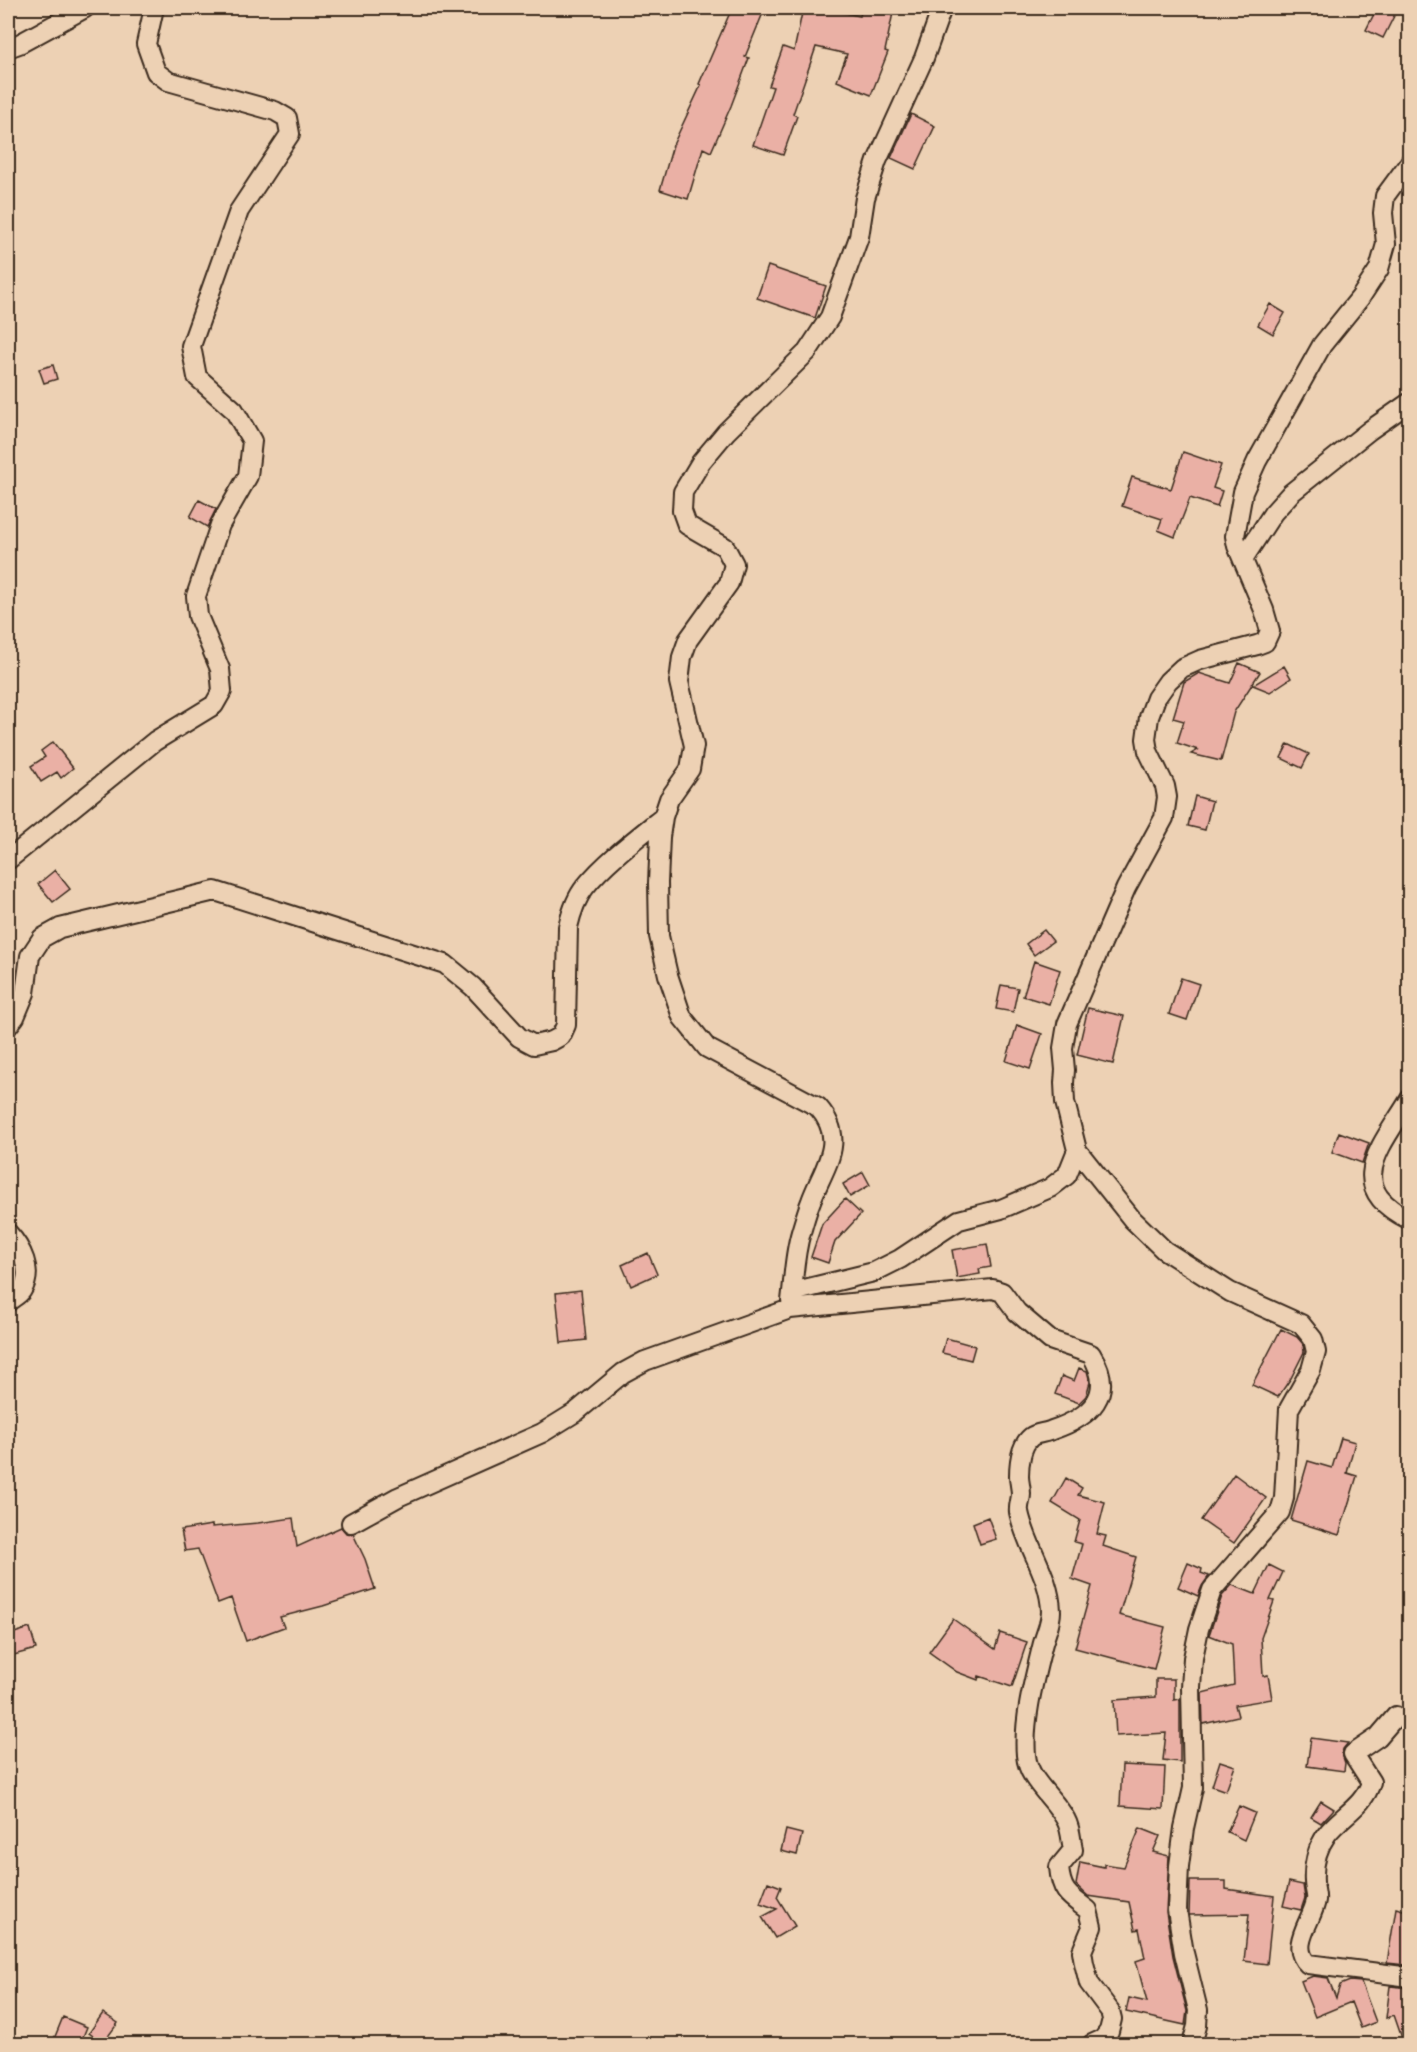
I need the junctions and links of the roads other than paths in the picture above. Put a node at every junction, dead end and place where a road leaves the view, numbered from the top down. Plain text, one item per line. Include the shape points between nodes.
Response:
1 (86, 8) edge
2 (154, 8) edge
3 (942, 8) edge
4 (8, 48) edge
5 (1410, 162) edge
6 (1410, 402) edge
7 (1243, 559) junction
8 (663, 818) junction
9 (8, 860) edge
10 (8, 1026) edge
11 (1410, 1099) edge
12 (1077, 1150) junction
13 (1410, 1220) edge
14 (8, 1233) edge
15 (791, 1300) junction
16 (8, 1302) edge
17 (351, 1523) dead end
18 (1396, 1716) dead end
19 (1410, 1977) edge
20 (1092, 2044) edge
21 (1192, 2044) edge

1 - 4 street
2 - 9 street via 146,44 156,72 168,81 276,111 287,118 290,134 239,211 191,346 197,377 234,410 252,441 248,476 220,525 196,596 198,616 220,669 222,691 214,705 155,741
3 - 8 street via 877,161 859,237 830,317 807,352 726,432 683,492 682,511 687,525 725,547 734,564 729,583 688,640 682,657 679,682 694,746 693,758 669,799
5 - 7 street via 1385,196 1386,244 1379,268 1322,345 1243,492 1235,536
6 - 7 street via 1291,493
7 - 12 street via 1268,622 1270,632 1265,642 1182,668 1156,698 1149,717 1148,751 1165,786 1166,808 1159,830 1126,888 1068,1024 1063,1048 1065,1102
8 - 10 street via 626,848 579,897 568,927 566,1025 561,1036 552,1041 534,1045 519,1037 473,987 445,964 215,891 60,928 42,938 30,956 26,993
8 - 15 street via 659,936 682,1017 707,1048 818,1107 829,1120 832,1149 800,1234
11 - 13 street via 1371,1173 1374,1191 1380,1199
12 - 15 street via 1067,1175 1050,1188 1001,1209 959,1220 874,1272
12 - 21 street via 1132,1219 1164,1250 1230,1292 1301,1324 1313,1339 1316,1352 1311,1370 1288,1409 1280,1512 1212,1590 1193,1658 1193,1788 1179,1866 1177,1910 1198,2010
14 - 16 street via 18,1243 27,1279 21,1291
15 - 17 street via 645,1361 542,1433 398,1497
15 - 20 street via 993,1289 1002,1292 1017,1312 1050,1340 1091,1354 1097,1363 1101,1395 1088,1413 1033,1436 1025,1447 1019,1510 1046,1580 1051,1611 1035,1677 1026,1756 1030,1772 1067,1821 1071,1834 1073,1851 1059,1867 1060,1880 1066,1893 1089,1910 1092,1927 1082,1951 1084,1963 1089,1983 1112,2019 1109,2031
18 - 19 street via 1378,1737 1353,1754 1371,1782 1368,1794 1327,1834 1318,1851 1314,1875 1317,1900 1301,1952 1308,1964

